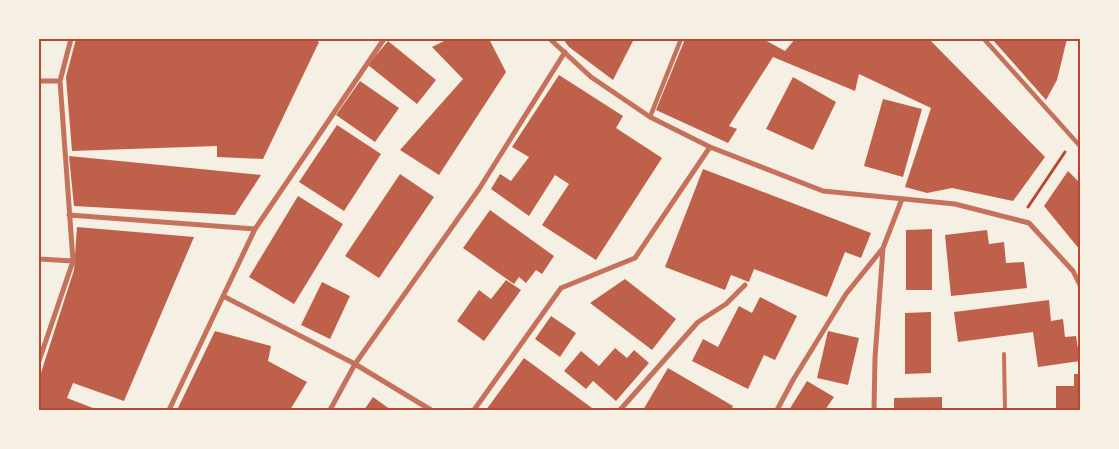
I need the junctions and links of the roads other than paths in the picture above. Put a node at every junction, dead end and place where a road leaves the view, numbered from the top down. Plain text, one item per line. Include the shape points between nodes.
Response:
1 (71, 39) edge
2 (376, 39) edge
3 (550, 39) edge
4 (681, 39) edge
5 (984, 39) edge
6 (382, 41) edge
7 (565, 52) junction
8 (39, 81) edge
9 (60, 81) junction
10 (650, 117) junction
11 (1080, 146) edge
12 (710, 147) junction
13 (902, 199) junction
14 (69, 215) junction
15 (255, 229) junction
16 (883, 248) junction
17 (39, 259) edge
18 (73, 261) junction
19 (745, 285) dead end
20 (1080, 286) edge
21 (223, 296) junction
22 (1004, 354) dead end
23 (39, 361) edge
24 (355, 364) junction
25 (169, 410) edge
26 (330, 410) edge
27 (431, 410) edge
28 (474, 410) edge
29 (620, 410) edge
30 (777, 410) edge
31 (874, 410) edge
32 (1005, 410) edge

1 - 9 street
2 - 6 street
3 - 7 street
4 - 10 street
5 - 11 street
6 - 15 street
7 - 10 street via 591,77
7 - 24 street via 479,189
8 - 9 street
9 - 14 street
10 - 12 street
12 - 13 street via 823,191
12 - 28 street via 635,258 561,288
13 - 16 street
13 - 20 street via 954,204 1029,223 1073,271
14 - 15 street
14 - 18 street
15 - 21 street
16 - 30 street via 846,294
16 - 31 street
17 - 18 street
18 - 23 street
19 - 29 street via 726,304 698,322
21 - 24 street
21 - 25 street
22 - 32 lane
24 - 26 street
24 - 27 street

